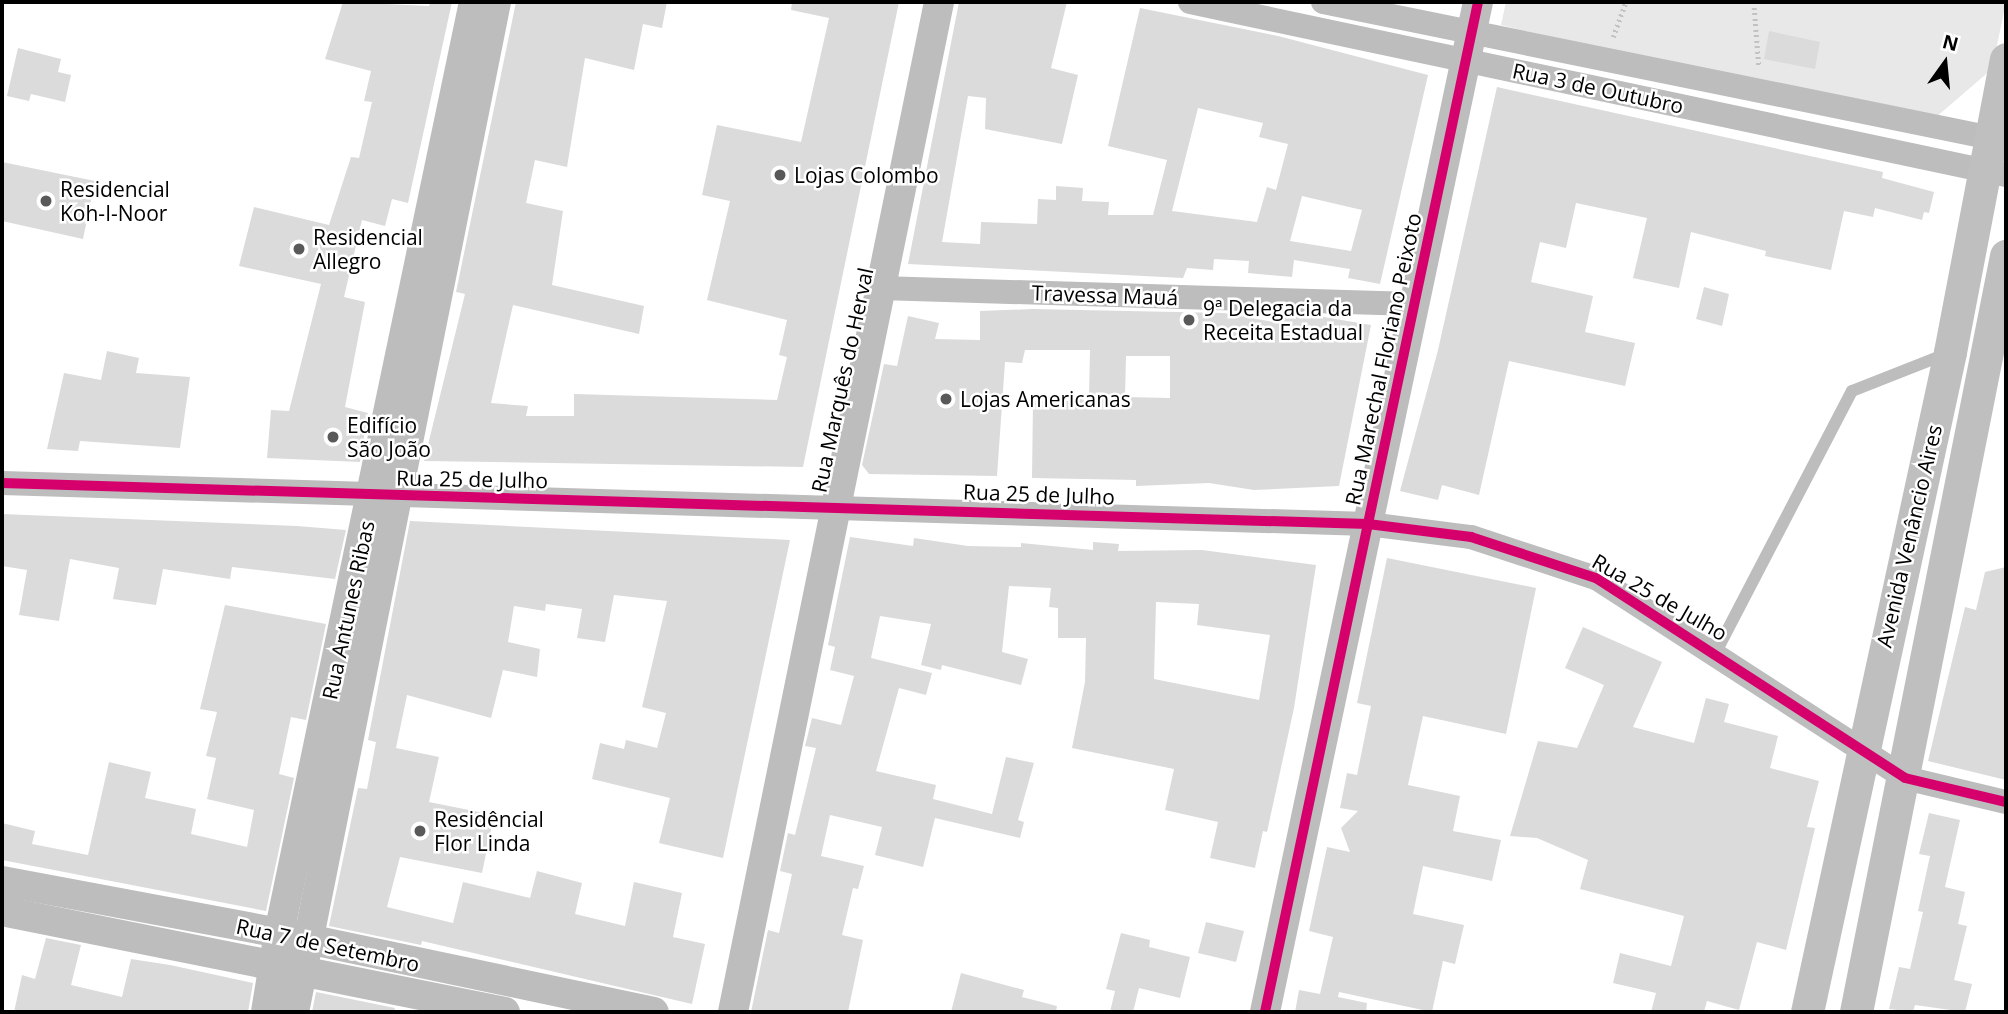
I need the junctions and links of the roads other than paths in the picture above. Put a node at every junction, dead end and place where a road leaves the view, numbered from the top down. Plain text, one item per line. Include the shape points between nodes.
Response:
1 (939, 2) edge
2 (1190, 2) edge
3 (1323, 2) edge
4 (1478, 2) edge
5 (485, 6) edge
6 (1469, 47) junction
7 (2006, 59) edge
8 (1996, 156) edge
9 (2006, 256) edge
10 (880, 288) junction
11 (1414, 304) junction
12 (1950, 352) junction
13 (2, 482) edge
14 (385, 496) junction
15 (835, 508) junction
16 (1368, 524) junction
17 (1716, 652) junction
18 (1861, 749) junction
19 (1905, 778) junction
20 (2006, 802) edge
21 (2, 881) edge
22 (44, 905) junction
23 (2, 911) edge
24 (293, 937) junction
25 (288, 969) junction
26 (507, 982) junction
27 (266, 1012) edge
28 (294, 1012) edge
29 (503, 1012) edge
30 (654, 1012) edge
31 (733, 1012) edge
32 (1265, 1012) edge
33 (1807, 1012) edge
34 (1856, 1012) edge

1 - 10 street, Rua Marquês do Herval
2 - 6 street, Rua 3 de Outubro
3 - 6 street, Rua 3 de Outubro
4 - 6 street, Rua Marechal Floriano Peixoto
5 - 14 street, Rua Antunes Ribas
6 - 8 street, Rua 3 de Outubro
6 - 8 street, Rua 3 de Outubro via 1605,60 1760,92
6 - 11 street, Rua Marechal Floriano Peixoto
7 - 8 main road, Avenida Venâncio Aires
8 - 12 main road, Avenida Venâncio Aires
9 - 19 main road, Avenida Venâncio Aires
10 - 11 street, Travessa Mauá
10 - 15 street, Rua Marquês do Herval
11 - 16 street, Rua Marechal Floriano Peixoto
12 - 17 lane via 1852,391
12 - 18 main road, Avenida Venâncio Aires
13 - 14 street, Rua 25 de Julho
14 - 15 street, Rua 25 de Julho
14 - 24 street, Rua Antunes Ribas
15 - 16 street, Rua 25 de Julho
15 - 31 street, Rua Marquês do Herval
16 - 17 street, Rua 25 de Julho via 1471,537 1539,556 1596,578
16 - 32 street, Rua Marechal Floriano Peixoto
17 - 18 street, Rua 25 de Julho
18 - 19 street, Rua 25 de Julho
18 - 33 main road, Avenida Venâncio Aires
19 - 20 street, Rua 25 de Julho
19 - 34 main road, Avenida Venâncio Aires
21 - 22 street, Rua 7 de Setembro
22 - 23 street, Rua 7 de Setembro
22 - 24 street, Rua 7 de Setembro
22 - 25 street, Rua 7 de Setembro
24 - 25 street, Rua Antunes Ribas
24 - 26 street, Rua 7 de Setembro
25 - 27 street, Rua Antunes Ribas
25 - 28 street, Rua Antunes Ribas
25 - 29 street, Rua 7 de Setembro
26 - 29 street
26 - 30 street, Rua 7 de Setembro

